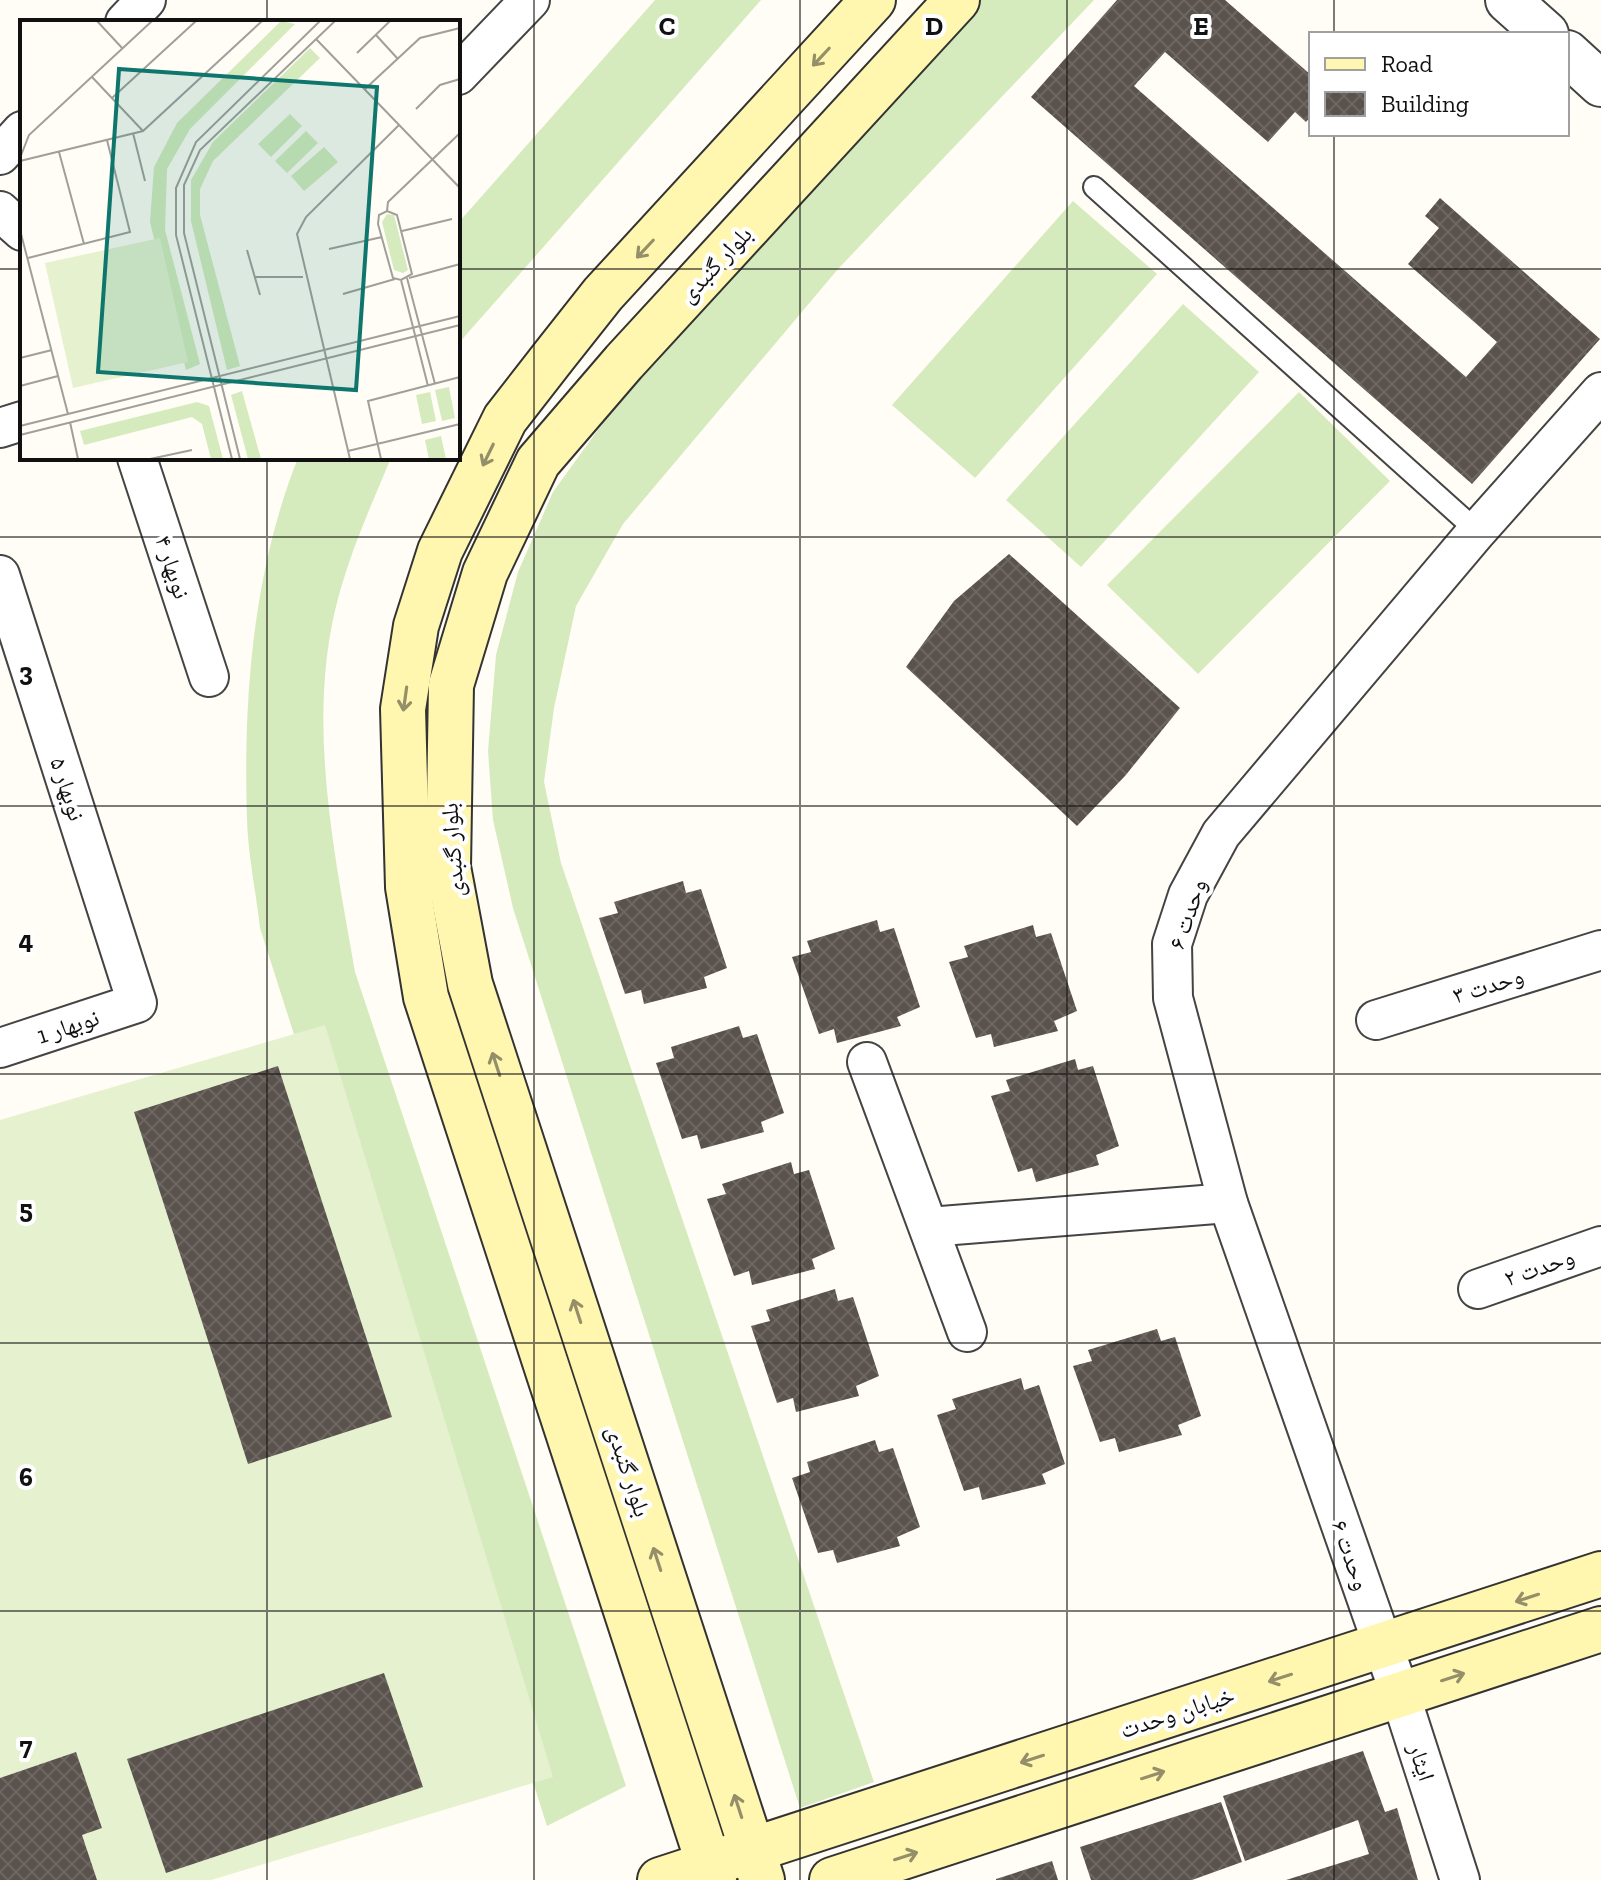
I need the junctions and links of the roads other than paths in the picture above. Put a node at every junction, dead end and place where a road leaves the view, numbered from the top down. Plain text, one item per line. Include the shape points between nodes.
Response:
1 (146, 0) edge
2 (530, 0) edge
3 (873, 0) edge
4 (957, 0) edge
5 (127, 20) edge
6 (1569, 55) edge
7 (460, 73) edge
8 (1601, 84) edge
9 (20, 133) edge
10 (0, 155) edge
11 (1094, 187) dead end
12 (0, 211) edge
13 (20, 229) edge
14 (1601, 392) edge
15 (20, 422) edge
16 (0, 428) edge
17 (138, 460) edge
18 (1477, 531) junction
19 (0, 575) edge
20 (209, 677) dead end
21 (1601, 950) edge
22 (137, 1003) joint
23 (1376, 1020) dead end
24 (0, 1048) edge
25 (867, 1062) dead end
26 (1228, 1203) junction
27 (929, 1227) junction
28 (1601, 1246) edge
29 (1478, 1289) dead end
30 (967, 1332) dead end
31 (1601, 1574) edge
32 (1601, 1629) edge
33 (1383, 1645) junction
34 (1400, 1694) junction
35 (757, 1865) edge
36 (711, 1872) edge
37 (660, 1880) edge
38 (832, 1880) edge
39 (1460, 1880) edge

1 - 5 street
2 - 7 street
3 -> 36 main road, بلوار گنبدی via 603,294 505,419 440,551 416,626 403,709 408,887 426,997
35 -> 4 main road, بلوار گنبدی via 470,984 448,867 451,685 485,573 538,462
6 - 8 street
9 - 10 street
11 - 18 lane
12 - 13 street
14 - 18 street, وحدت ۶
15 - 16 street
17 - 20 street, نوبهار ۴
18 - 26 street, وحدت ۶ via 1221,834 1188,895 1172,944 1173,998
19 - 22 street, نوبهار ۵
21 - 23 street, وحدت ۳
22 - 24 street, نوبهار 1
25 - 27 street
26 - 27 street
26 - 33 street, وحدت ۶
27 - 30 street
28 - 29 street, وحدت ۲
31 -> 33 main road, خیابان وحدت
34 -> 32 main road
33 - 34 street, ایثار
33 -> 35 main road, خیابان وحدت
38 -> 34 main road
34 - 39 street, ایثار
35 - 36 main road, خیابان وحدت
36 - 37 main road, خیابان وحدت

